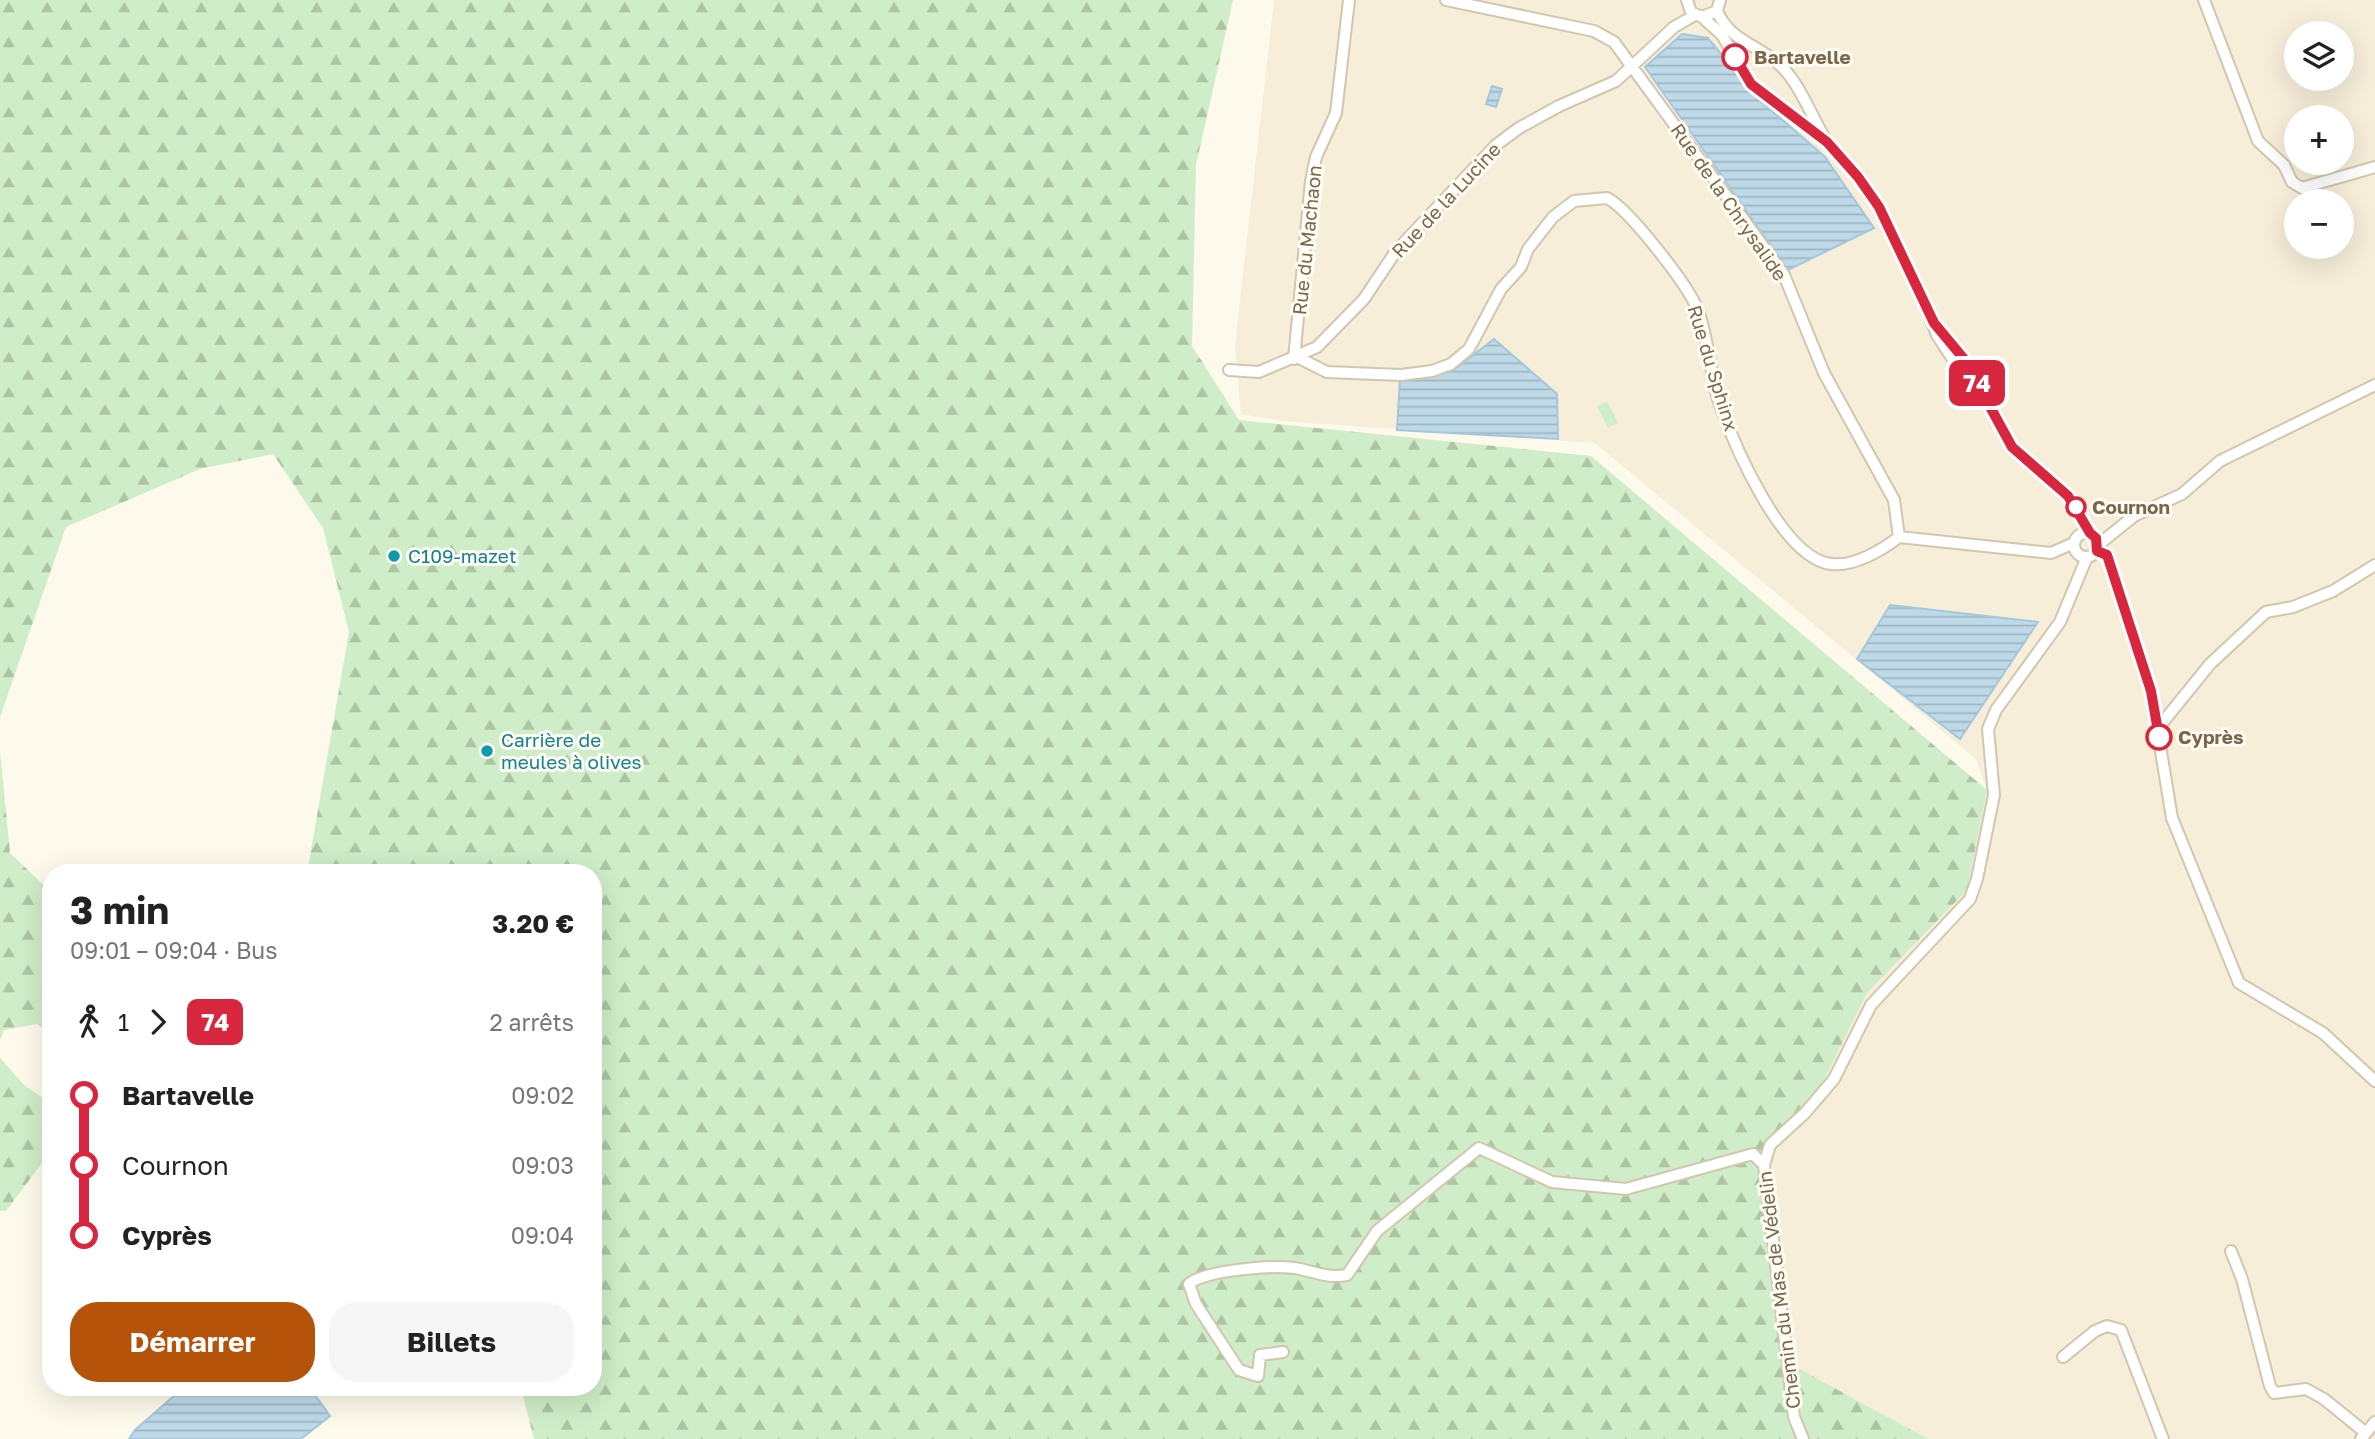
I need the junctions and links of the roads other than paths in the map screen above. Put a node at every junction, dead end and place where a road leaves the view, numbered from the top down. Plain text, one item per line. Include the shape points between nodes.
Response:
1 (1349, 0) edge
2 (1446, 0) edge
3 (2204, 0) edge
4 (1687, 2) edge
5 (1718, 6) edge
6 (1698, 16) junction
7 (1674, 27) junction
8 (1633, 67) junction
9 (1827, 142) junction
10 (2375, 167) edge
11 (1296, 358) junction
12 (1228, 370) dead end
13 (2375, 385) edge
14 (1899, 537) junction
15 (2086, 546) junction
16 (2375, 565) edge
17 (2159, 727) junction
18 (2375, 1081) edge
19 (1764, 1165) junction
20 (2231, 1251) dead end
21 (1283, 1352) dead end
22 (2063, 1357) dead end
23 (2375, 1422) edge
24 (2364, 1436) edge
25 (1804, 1439) edge
26 (2163, 1439) edge

1 - 11 street, Rue du Machaon via 1336,113 1316,157 1311,181
2 - 8 street, Rue de la Chrysalide via 1594,31 1614,43
3 - 10 street via 2258,141 2278,158 2292,182 2302,188
4 - 6 street
4 - 7 street, Rue de la Lucine
5 - 6 street, Rue de la Lucine
5 - 9 street via 1730,33 1788,74
6 - 7 street, Rue de la Lucine
6 - 9 street via 1722,35 1751,84
7 - 8 street, Rue de la Lucine
8 - 11 street, Rue de la Lucine via 1616,81 1559,106 1496,145 1396,251 1364,299 1317,347
8 - 14 street, Rue de la Chrysalide via 1784,275 1824,373 1895,500
9 - 15 street via 1879,207 1934,323 1976,380 2012,447 2080,512
11 - 12 street, Rue de la Lucine via 1259,372
11 - 14 street, Rue du Sphinx via 1327,372 1401,375 1451,364 1469,349 1501,289 1553,218 1574,201 1607,198 1629,214 1695,304 1719,402 1783,530 1813,558 1830,565 1884,549
13 - 15 street via 2220,461 2182,494 2134,516
14 - 15 street via 2022,551
15 - 17 street via 2107,555
15 - 19 street, Chemin du Mas de Védelin via 2060,622 1996,710 1988,729 1994,795 1970,899 1871,1005 1834,1079 1770,1145
16 - 17 street via 2333,591 2266,612 2210,664
17 - 18 street via 2172,818 2239,984 2323,1033
19 - 21 street via 1753,1154 1626,1189 1552,1182 1479,1148 1377,1231 1347,1275 1329,1278 1297,1268 1231,1270 1198,1276 1189,1284 1196,1304 1239,1370 1258,1376 1261,1355
19 - 25 street, Chemin du Mas de Védelin via 1794,1417
20 - 24 street via 2274,1393 2306,1389 2324,1399
22 - 26 street via 2095,1331 2107,1326 2121,1331
23 - 24 street

